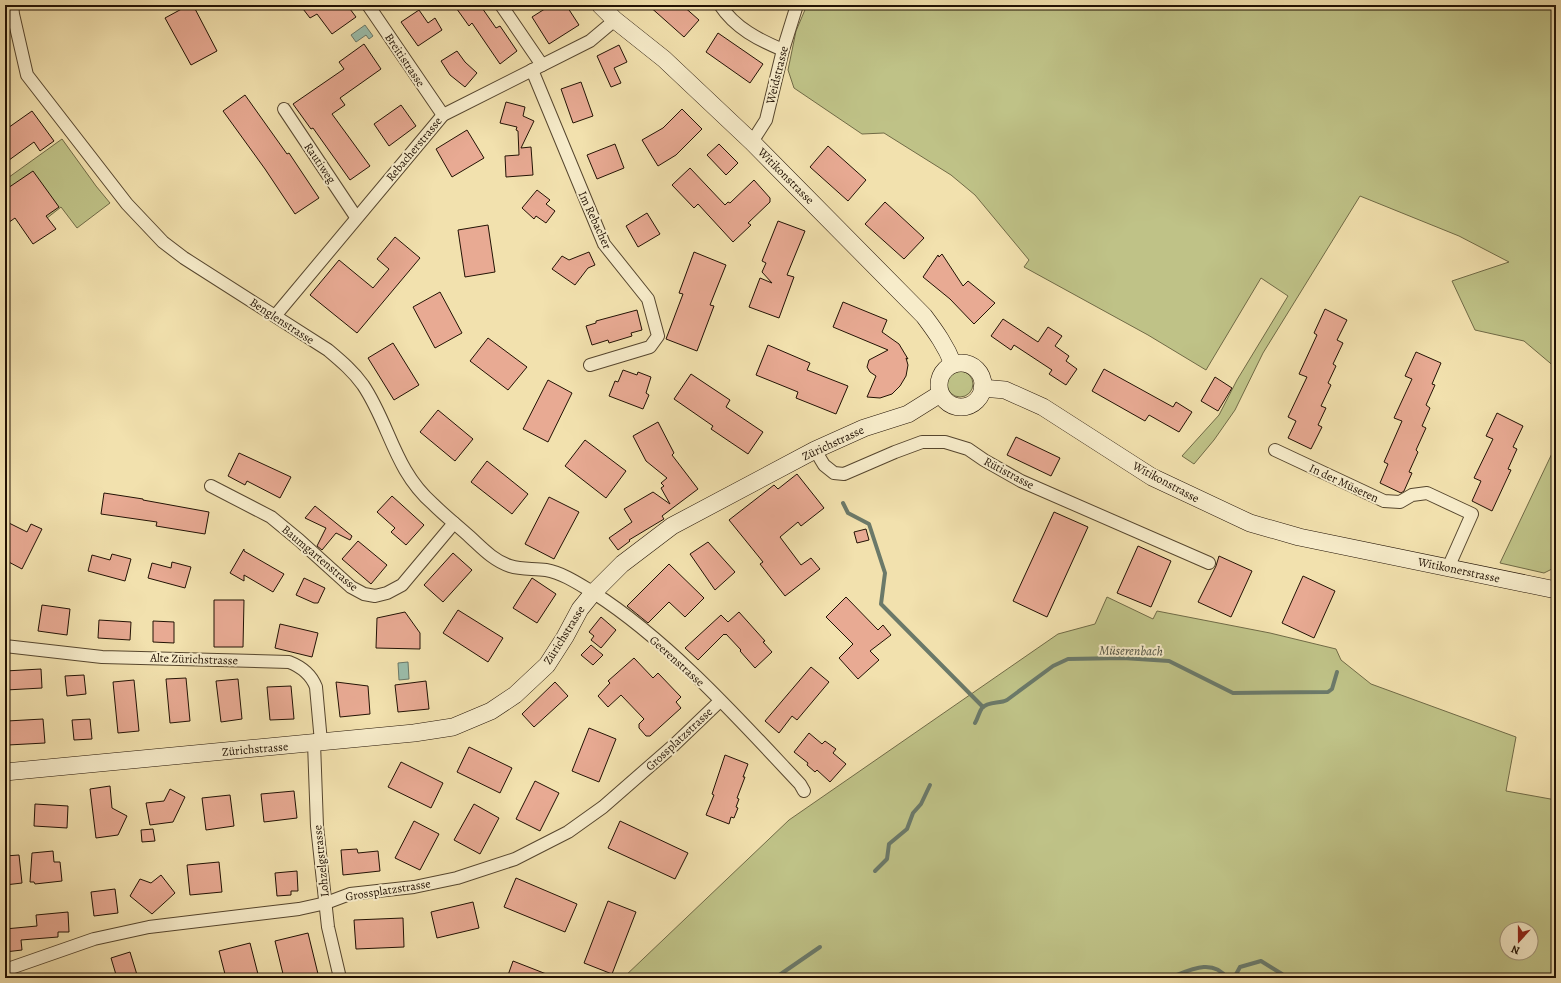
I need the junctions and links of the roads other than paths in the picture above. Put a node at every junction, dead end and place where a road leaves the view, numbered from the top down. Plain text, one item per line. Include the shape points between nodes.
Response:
1 (12, 5) edge
2 (368, 5) edge
3 (501, 5) edge
4 (600, 5) edge
5 (720, 5) edge
6 (797, 5) edge
7 (615, 20) junction
8 (783, 50) junction
9 (537, 68) junction
10 (284, 109) dead end
11 (443, 115) junction
12 (752, 142) junction
13 (356, 218) junction
14 (275, 316) junction
15 (953, 364) junction
16 (590, 365) dead end
17 (982, 388) junction
18 (940, 394) junction
19 (815, 450) junction
20 (1275, 450) dead end
21 (211, 486) dead end
22 (454, 523) junction
23 (1362, 551) joint
24 (1209, 563) dead end
25 (1448, 568) junction
26 (1556, 590) edge
27 (593, 593) junction
28 (5, 646) edge
29 (720, 701) junction
30 (317, 743) junction
31 (5, 772) edge
32 (804, 790) dead end
33 (326, 903) junction
34 (5, 970) edge
35 (340, 978) edge

1 - 14 street, Benglenstrasse via 27,75 127,204 163,242 184,258
2 - 11 street, Breitistrasse
3 - 9 street
4 - 7 main road, Witikonstrasse
5 - 8 street via 736,23 753,36
6 - 8 street, Weidstrasse
7 - 9 street, Rebacherstrasse via 590,41
7 - 12 main road, Witikonstrasse via 664,59
8 - 12 street, Weidstrasse via 766,120
9 - 11 street, Rebacherstrasse
9 - 16 street, Im Rebacher via 604,244 648,299 658,336 650,347
10 - 13 street, Rautiweg
11 - 13 street, Rebacherstrasse
12 - 15 main road, Witikonstrasse via 924,316 948,350
13 - 14 street, Rebacherstrasse
14 - 22 street, Benglenstrasse via 328,350 347,366 363,385 407,474 432,504
15 - 17 main road via 964,363 974,368 981,377
15 - 18 main road via 940,376
17 - 18 main road via 976,400 964,407 950,404
17 - 23 main road, Witikonstrasse via 1005,390 1043,407 1152,477 1250,522 1299,538
18 - 19 main road, Zürichstrasse via 908,414 864,428
19 - 24 street, Rütistrasse via 824,465 834,473 844,474 922,442 945,442 968,449 1008,475
19 - 27 main road, Zürichstrasse via 672,526 622,564
20 - 25 street, In der Müseren via 1384,501 1400,502 1412,495 1427,493 1472,514
21 - 22 street, Baumgartenstrasse via 271,517 351,586 364,594 375,596 387,594 402,585
22 - 27 street, Benglenstrasse via 494,558 511,567 546,570 563,575
23 - 25 main road, Witikonerstrasse
25 - 26 main road, Witikonerstrasse
27 - 29 street, Geerenstrasse via 674,656
27 - 30 main road, Zürichstrasse via 580,609 547,665 515,695 491,711 453,727
28 - 30 street, Alte Zürichstrasse via 102,657 289,662 306,671 316,687
29 - 32 street, Geerenstrasse
29 - 33 street, Grossplatzstrasse via 628,787 588,818 548,843 515,859 457,878 414,887 350,894
30 - 31 main road, Zürichstrasse
30 - 33 street, Lohzelgstrasse via 318,826
33 - 34 street, Grossplatzstrasse via 299,909 149,927 94,939
33 - 35 street, Lohzelgstrasse via 328,927

